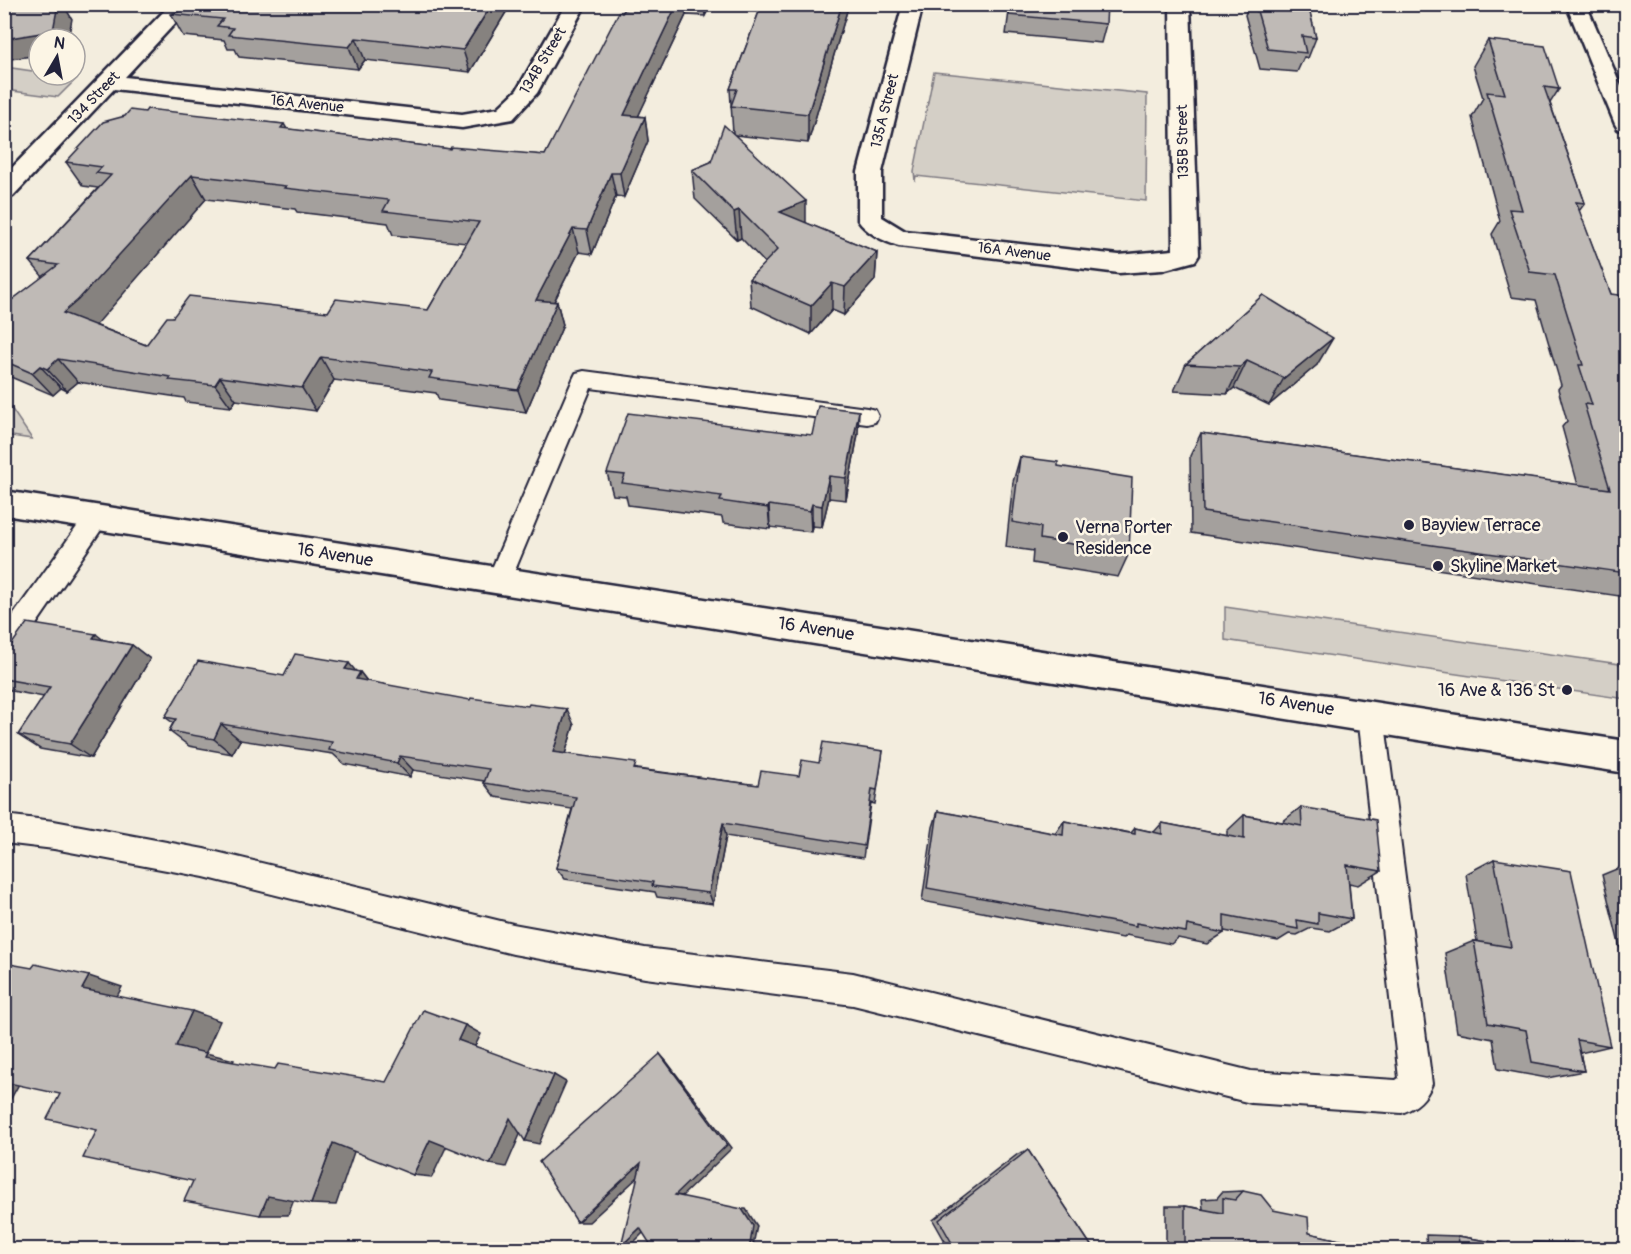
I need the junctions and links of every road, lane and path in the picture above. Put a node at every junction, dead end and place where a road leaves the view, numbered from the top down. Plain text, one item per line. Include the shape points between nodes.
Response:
1 (183, 4) edge
2 (576, 4) edge
3 (913, 4) edge
4 (1180, 4) edge
5 (1576, 4) edge
6 (109, 82) junction
7 (505, 114) joint
8 (1626, 124) edge
9 (4, 191) edge
10 (870, 220) joint
11 (1162, 261) joint
12 (867, 416) dead end
13 (4, 503) edge
14 (97, 517) junction
15 (499, 580) junction
16 (4, 650) edge
17 (1371, 716) junction
18 (1626, 757) edge
19 (4, 829) edge

1 - 6 street, 134 Street
2 - 7 street, 134B Street via 526,93
3 - 10 street, 135A Street via 870,172
4 - 11 street, 135B Street via 1186,255
5 - 8 street
6 - 7 street, 16A Avenue via 462,121
6 - 9 street, 134 Street
10 - 11 street, 16A Avenue via 899,238 1119,264
12 - 15 lane via 584,379
13 - 14 street, 16 Avenue
14 - 15 street, 16 Avenue
14 - 16 lane
15 - 17 street, 16 Avenue
17 - 18 street, 16 Avenue
17 - 19 lane via 1416,1084 1402,1097 1251,1088 853,988 645,963 524,941 204,863

